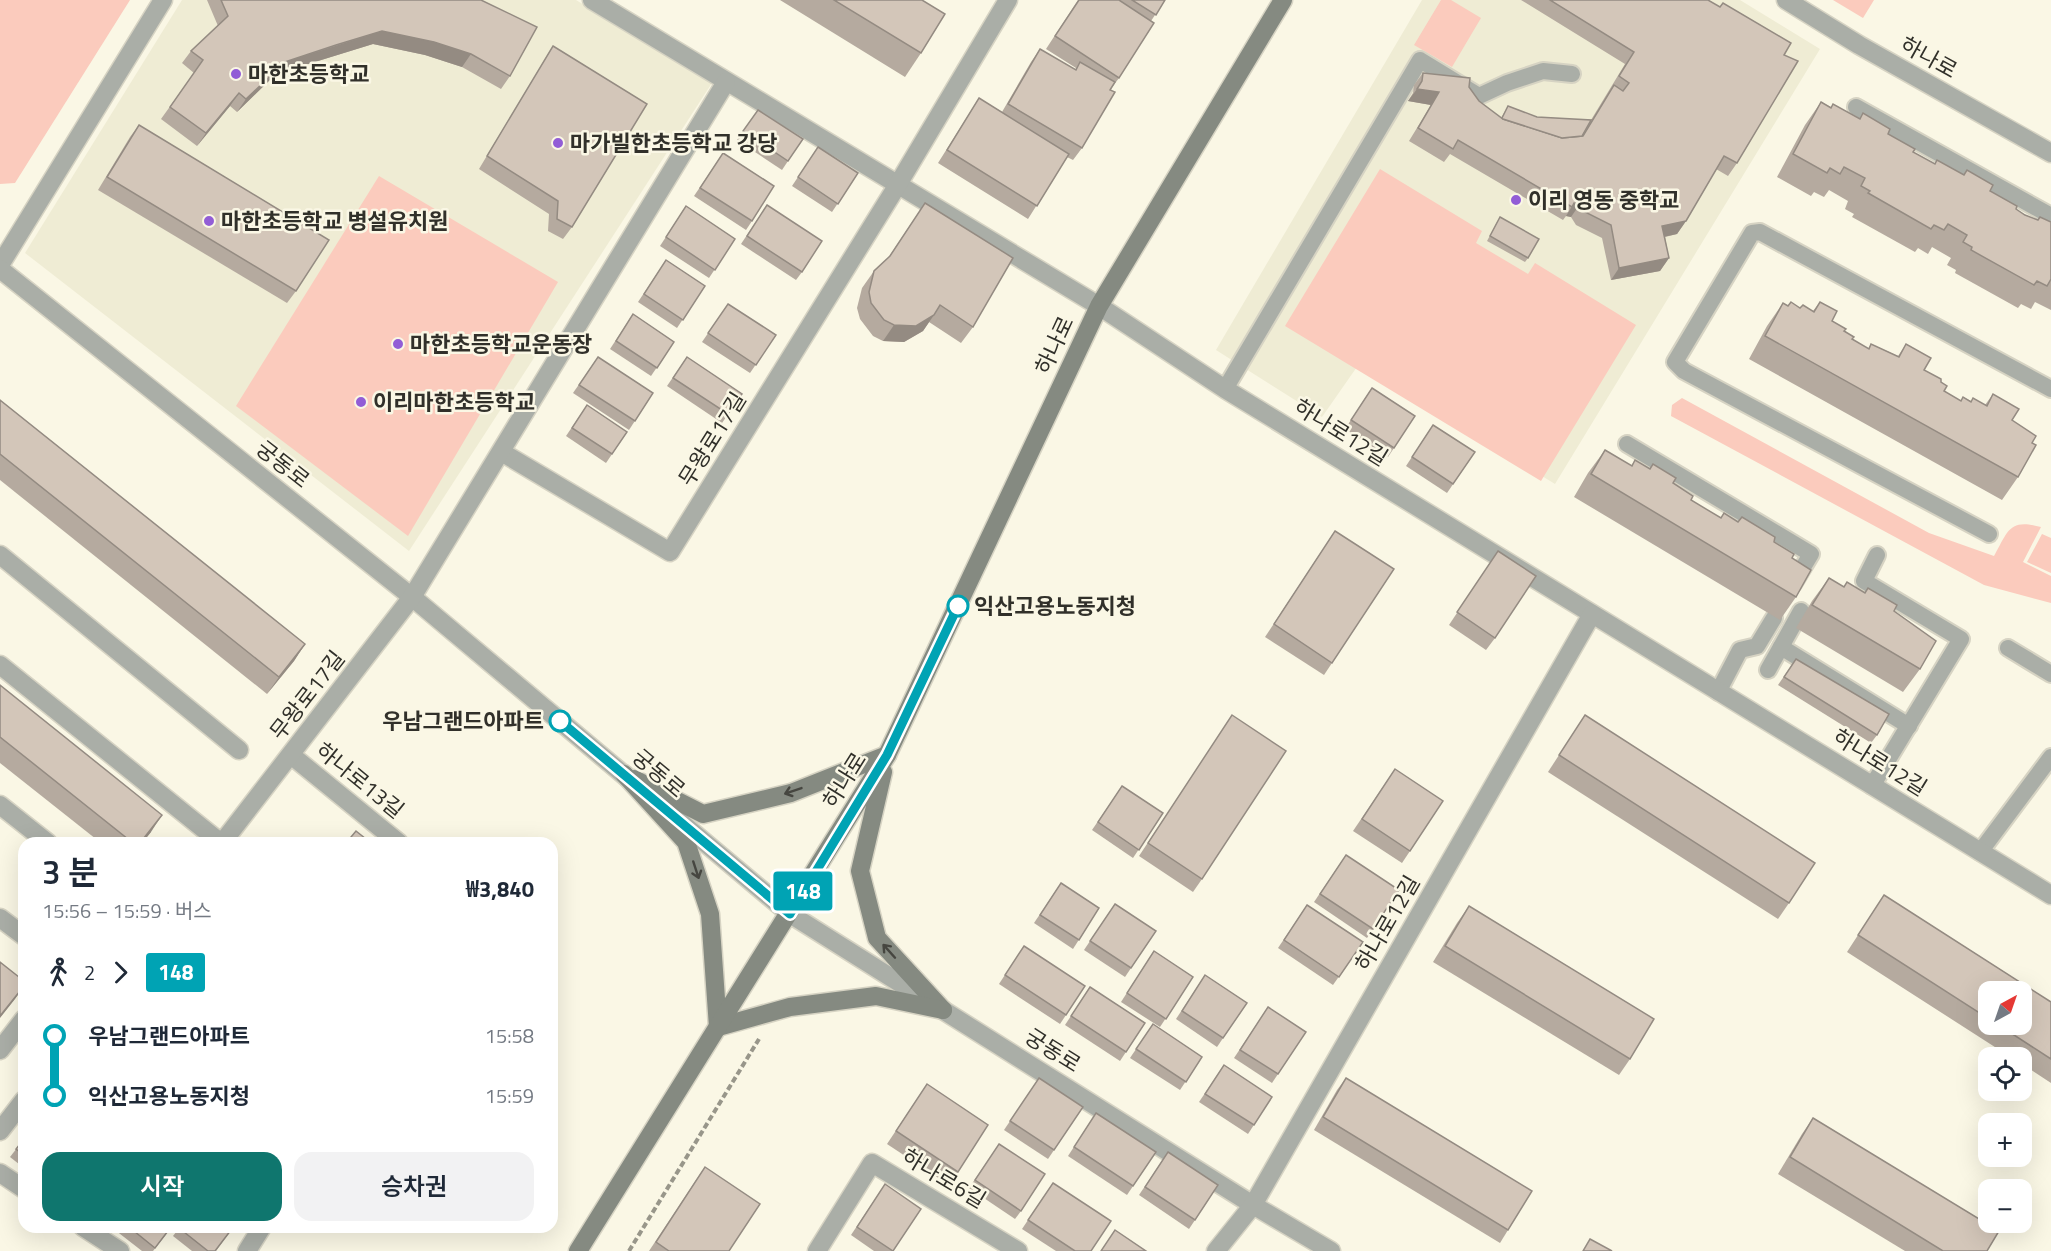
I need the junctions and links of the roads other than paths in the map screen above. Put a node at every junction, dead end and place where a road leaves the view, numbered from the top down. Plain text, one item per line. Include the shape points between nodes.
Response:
1 (163, 0) edge
2 (592, 0) edge
3 (1008, 0) edge
4 (1283, 0) edge
5 (1786, 0) edge
6 (1572, 74) dead end
7 (726, 82) junction
8 (1856, 107) dead end
9 (2051, 153) edge
10 (897, 186) junction
11 (2051, 216) edge
12 (0, 267) edge
13 (1099, 306) junction
14 (1225, 389) junction
15 (2051, 389) edge
16 (1627, 444) dead end
17 (503, 453) junction
18 (1989, 534) dead end
19 (0, 555) edge
20 (1877, 555) dead end
21 (1791, 588) edge
22 (412, 597) junction
23 (1801, 611) edge
24 (1592, 614) junction
25 (1774, 618) edge
26 (1781, 647) junction
27 (2008, 648) dead end
28 (0, 665) edge
29 (1768, 670) dead end
30 (2051, 674) edge
31 (1718, 692) junction
32 (1909, 726) junction
33 (239, 750) dead end
34 (291, 755) junction
35 (887, 755) junction
36 (2051, 757) edge
37 (624, 774) junction
38 (1872, 786) junction
39 (0, 806) edge
40 (40, 837) edge
41 (215, 837) edge
42 (227, 837) edge
43 (392, 837) edge
44 (1980, 852) junction
45 (2051, 895) edge
46 (790, 914) junction
47 (0, 918) edge
48 (18, 932) edge
49 (943, 1010) junction
50 (718, 1027) junction
51 (18, 1028) edge
52 (0, 1050) edge
53 (18, 1108) edge
54 (0, 1131) edge
55 (0, 1173) edge
56 (18, 1185) edge
57 (1253, 1205) junction
58 (95, 1233) edge
59 (258, 1233) edge
60 (120, 1251) edge
61 (247, 1251) edge
62 (578, 1251) edge
63 (817, 1251) edge
64 (1017, 1251) edge
65 (1216, 1251) edge
66 (1331, 1251) edge

1 - 12 street, 궁동로
2 - 7 street, 하나로
3 - 10 street
4 - 13 street, 하나로
5 - 9 street, 하나로
6 - 14 lane via 1543,71 1479,96 1420,60
7 - 10 street, 하나로
7 - 17 street, 무왕로17길
8 - 11 lane
10 - 13 street, 하나로
10 - 17 street, 무왕로17길 via 670,552
12 - 22 street, 궁동로
13 - 14 street, 하나로12길
13 - 35 street, 하나로
14 - 24 street, 하나로12길
15 - 18 lane via 1760,231 1752,233 1675,362 1684,371
16 - 21 lane via 1811,554
17 - 22 street, 무왕로17길
19 - 33 street
20 - 32 lane via 1864,581 1961,639
22 - 34 street, 무왕로17길
22 - 37 street, 궁동로
23 - 26 lane
24 - 31 street, 하나로12길
24 - 57 street, 하나로12길
25 - 31 lane via 1757,646 1740,650
26 - 29 lane
26 - 32 lane
27 - 30 lane
28 - 41 street
31 - 38 street, 하나로12길
32 - 38 lane
34 - 42 street, 무왕로17길
34 - 43 street, 하나로13길
35 -> 37 street via 791,793 703,814
35 - 46 street, 하나로
49 -> 35 street via 877,938 860,871
36 - 44 lane
37 - 46 street, 궁동로
37 -> 50 street via 686,842 710,914
38 - 44 street, 하나로12길
39 - 40 street
44 - 45 street, 하나로12길
46 - 49 street, 궁동로
46 - 50 street, 하나로
47 - 48 street
49 - 50 street via 876,996 777,1010
49 - 57 street, 궁동로
50 - 62 street, 하나로
51 - 52 street
53 - 54 street
55 - 56 street
57 - 65 street, 하나로12길
57 - 66 street, 궁동로
58 - 60 street
59 - 61 street
63 - 64 street, 하나로6길 via 872,1163

